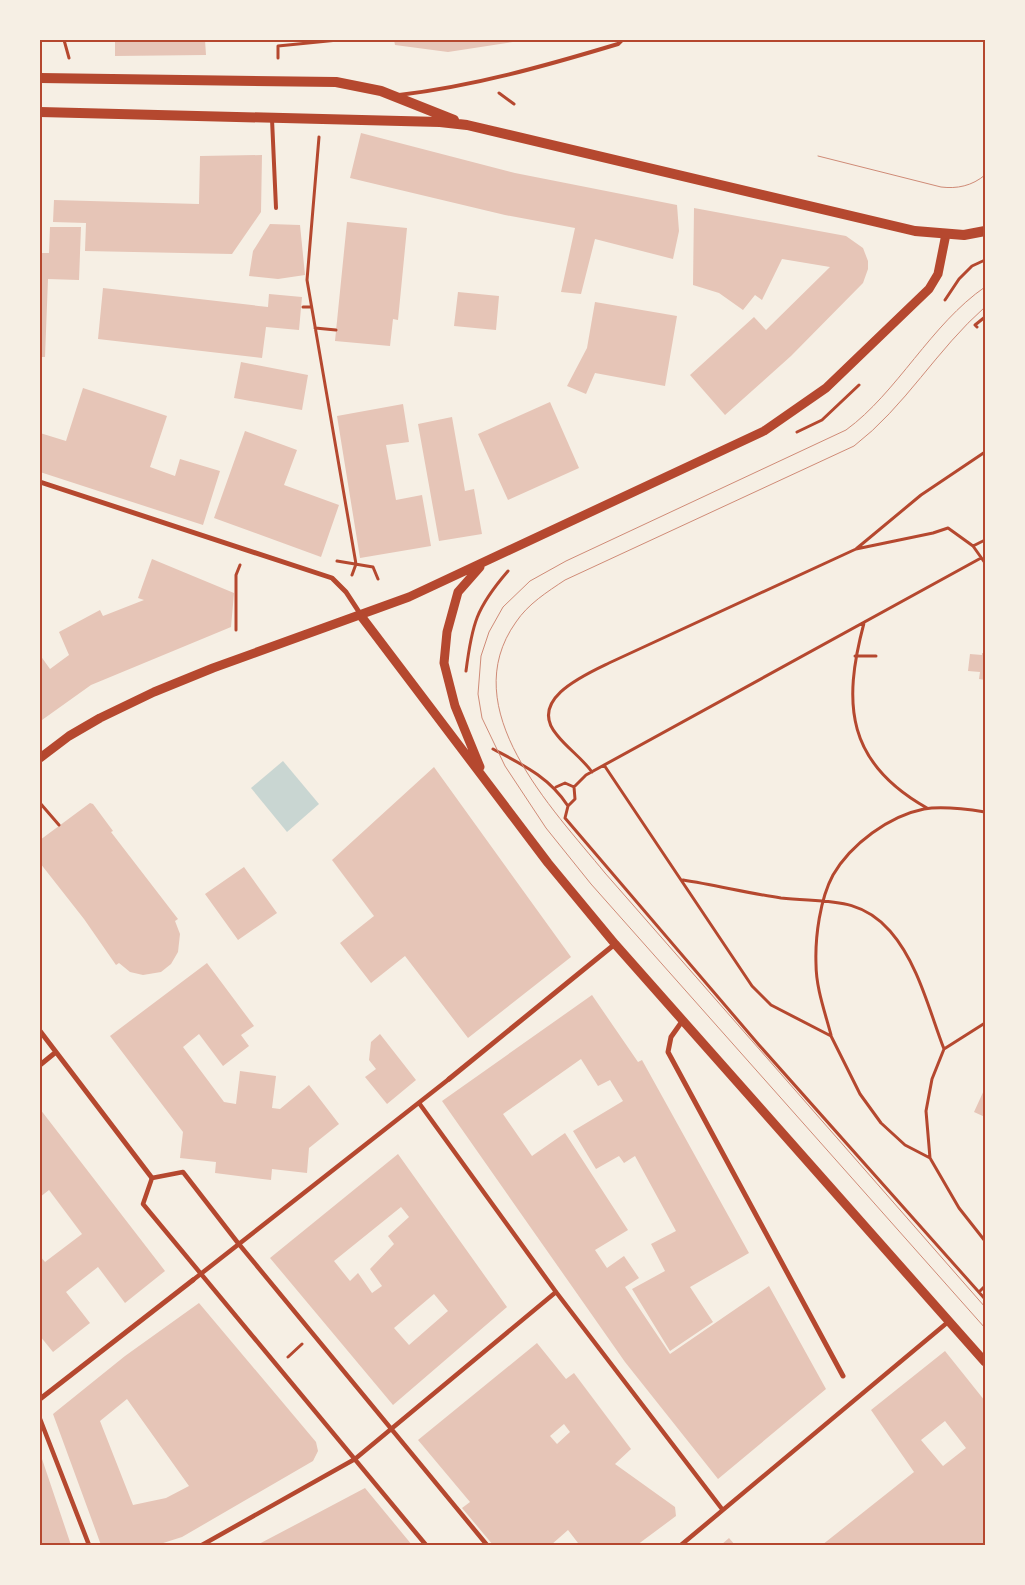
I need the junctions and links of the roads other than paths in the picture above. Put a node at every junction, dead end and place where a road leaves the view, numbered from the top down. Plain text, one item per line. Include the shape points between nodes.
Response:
1 (622, 40) edge
2 (40, 78) edge
3 (395, 95) junction
4 (40, 112) edge
5 (272, 117) junction
6 (466, 125) junction
7 (276, 208) dead end
8 (985, 231) edge
9 (946, 234) junction
10 (40, 482) edge
11 (482, 564) junction
12 (361, 616) junction
13 (40, 758) edge
14 (485, 779) junction
15 (615, 944) junction
16 (683, 1019) junction
17 (40, 1031) edge
18 (56, 1052) junction
19 (40, 1065) edge
20 (450, 1079) joint
21 (418, 1103) junction
22 (152, 1178) junction
23 (238, 1243) junction
24 (200, 1274) junction
25 (193, 1280) joint
26 (556, 1292) junction
27 (948, 1322) junction
28 (985, 1362) edge
29 (843, 1376) dead end
30 (40, 1399) edge
31 (40, 1419) edge
32 (392, 1428) junction
33 (355, 1459) junction
34 (722, 1508) junction
35 (89, 1545) edge
36 (202, 1545) edge
37 (426, 1545) edge
38 (487, 1545) edge
39 (681, 1545) edge

1 - 3 lane via 618,44 500,78
2 - 3 main road via 322,80 365,86
3 - 6 main road
4 - 5 main road
5 - 6 main road
5 - 7 lane
6 - 9 main road via 883,224
8 - 9 main road
9 - 11 street via 938,274 929,289 842,374 794,412 755,435
10 - 12 street via 332,578 346,592
11 - 12 street via 410,598
11 - 14 street via 458,592 445,644 444,663 455,706
12 - 13 street via 212,668 154,692 100,718
12 - 14 street
14 - 15 street
15 - 16 street
15 - 20 street
16 - 27 street
16 - 29 street via 671,1037 668,1052
17 - 18 street
18 - 19 street
18 - 22 street
20 - 21 street
21 - 23 street
21 - 26 street
22 - 23 street via 183,1172
22 - 24 street via 143,1204
23 - 24 street
23 - 32 street
24 - 25 street
24 - 33 street
25 - 30 street
26 - 32 street
26 - 34 street
27 - 28 street
27 - 34 street
31 - 35 street
32 - 33 street
32 - 38 street
33 - 36 street
33 - 37 street
34 - 39 street

